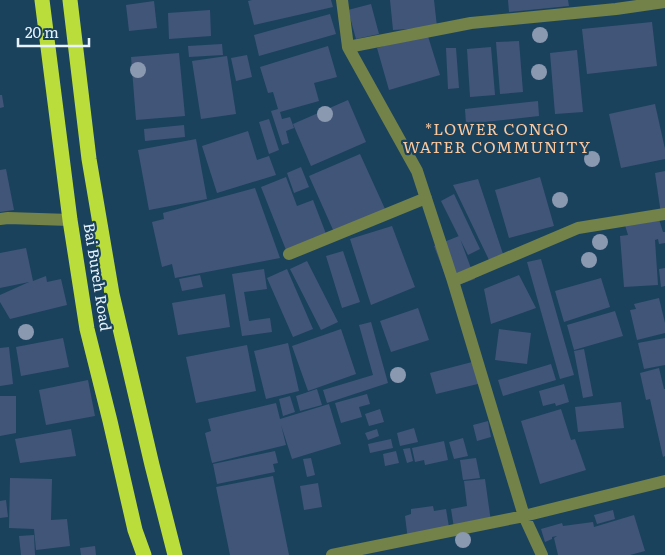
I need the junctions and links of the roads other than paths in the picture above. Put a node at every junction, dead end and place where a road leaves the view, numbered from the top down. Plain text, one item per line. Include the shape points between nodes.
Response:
1 (42, 0) edge
2 (70, 0) edge
3 (342, 0) edge
4 (665, 2) edge
5 (348, 47) junction
6 (426, 198) junction
7 (665, 214) edge
8 (0, 219) edge
9 (70, 220) junction
10 (290, 254) dead end
11 (454, 281) junction
12 (665, 481) edge
13 (524, 516) junction
14 (144, 555) edge
15 (175, 555) edge
16 (332, 555) edge
17 (542, 555) edge

1 - 9 highway, Bai Bureh Road
2 - 15 highway, Bai Bureh Road via 89,159 112,294
3 - 5 street
4 - 5 street via 616,10 470,23
5 - 6 street via 417,171
6 - 10 street
6 - 11 street
7 - 11 street via 578,228
8 - 9 street
9 - 14 highway, Bai Bureh Road via 87,329 135,530
11 - 13 street
12 - 13 street
13 - 16 street
13 - 17 street

